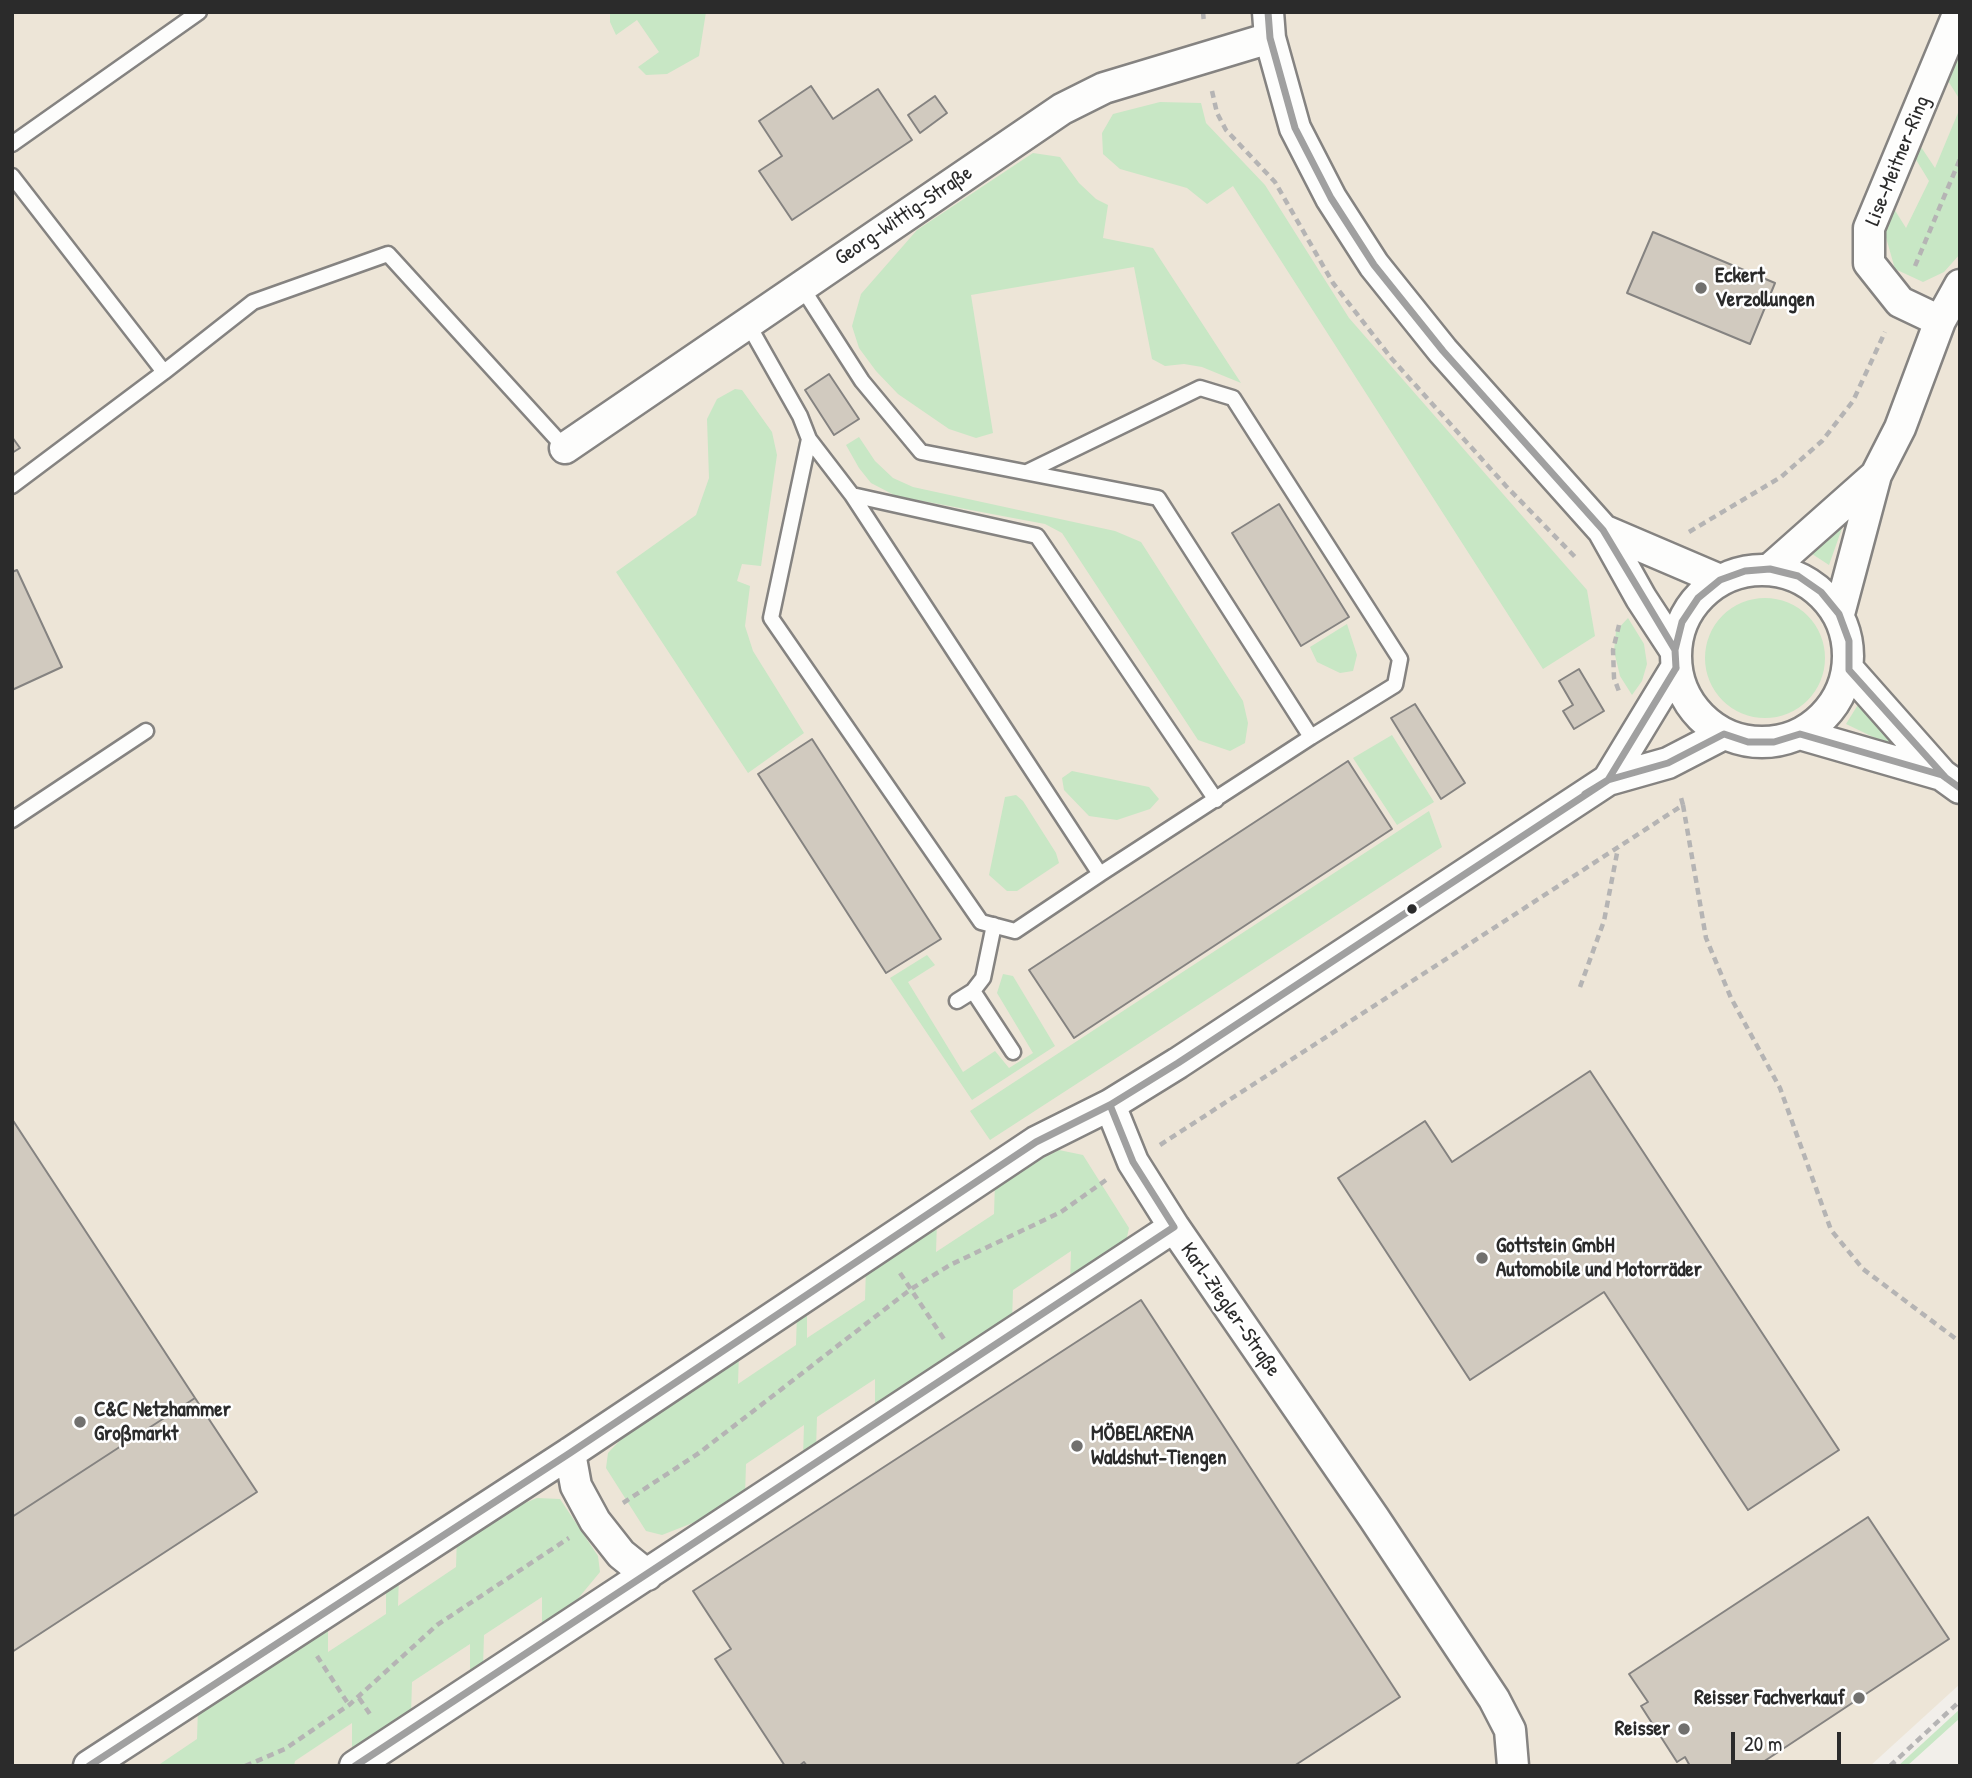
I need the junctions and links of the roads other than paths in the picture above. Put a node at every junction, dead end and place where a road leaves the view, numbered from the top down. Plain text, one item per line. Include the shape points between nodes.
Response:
1 (199, 12) edge
2 (1959, 12) edge
3 (1269, 25) edge
4 (12, 144) edge
5 (12, 176) edge
6 (1960, 285) edge
7 (801, 286) junction
8 (1940, 321) junction
9 (748, 324) junction
10 (164, 372) junction
11 (809, 439) junction
12 (565, 448) joint
13 (1027, 472) junction
14 (1876, 475) junction
15 (12, 486) edge
16 (852, 495) junction
17 (1603, 530) junction
18 (1770, 569) junction
19 (1720, 580) junction
20 (1839, 614) junction
21 (1676, 659) junction
22 (1849, 670) junction
23 (146, 731) dead end
24 (1724, 734) junction
25 (1800, 734) junction
26 (1311, 737) junction
27 (1608, 780) junction
28 (1951, 782) edge
29 (1216, 800) junction
30 (12, 820) edge
31 (1100, 874) junction
32 (994, 925) junction
33 (974, 991) junction
34 (957, 1001) dead end
35 (1013, 1052) dead end
36 (1110, 1105) junction
37 (1174, 1227) junction
38 (570, 1453) junction
39 (647, 1575) junction
40 (1513, 1765) edge
41 (89, 1766) edge
42 (355, 1766) edge

1 - 4 lane
2 - 8 street, Lise-Meitner-Ring via 1869,228 1869,263 1900,302
3 - 7 street, Georg-Wittig-Straße via 1104,88 1062,110
3 - 17 street via 1295,128 1331,198 1374,265 1443,351
5 - 10 lane
6 - 8 street
7 - 9 street, Georg-Wittig-Straße
7 - 13 lane via 862,381 921,452
8 - 14 street via 1900,428
9 - 11 lane
9 - 12 street, Georg-Wittig-Straße
10 - 12 lane via 253,302 388,254
10 - 15 lane
11 - 16 lane
11 - 32 lane via 771,618 981,922
13 - 26 lane via 1158,498
13 - 26 lane via 1200,388 1233,398 1400,659 1395,685
14 - 18 street
14 - 20 street
16 - 29 lane via 1037,536
16 - 31 lane
17 - 19 street
17 - 21 street
18 - 19 street
18 - 20 street via 1798,576 1821,592
19 - 21 street via 1682,622
20 - 22 street via 1849,641
21 - 24 street via 1684,694 1701,717
21 - 27 street
22 - 25 street via 1839,696 1823,718
22 - 28 street
23 - 30 lane
24 - 25 street via 1761,742
24 - 27 street via 1668,763
25 - 28 street
26 - 29 lane
27 - 36 street
29 - 31 lane
31 - 32 lane via 1015,931
32 - 33 lane via 983,978
33 - 34 lane
33 - 35 lane
36 - 37 street, Karl-Ziegler-Straße via 1133,1162
36 - 38 street via 1035,1142
37 - 39 street
37 - 40 street, Karl-Ziegler-Straße via 1494,1699 1510,1730
38 - 39 street via 576,1486 594,1521 621,1554
38 - 41 street
39 - 42 street

